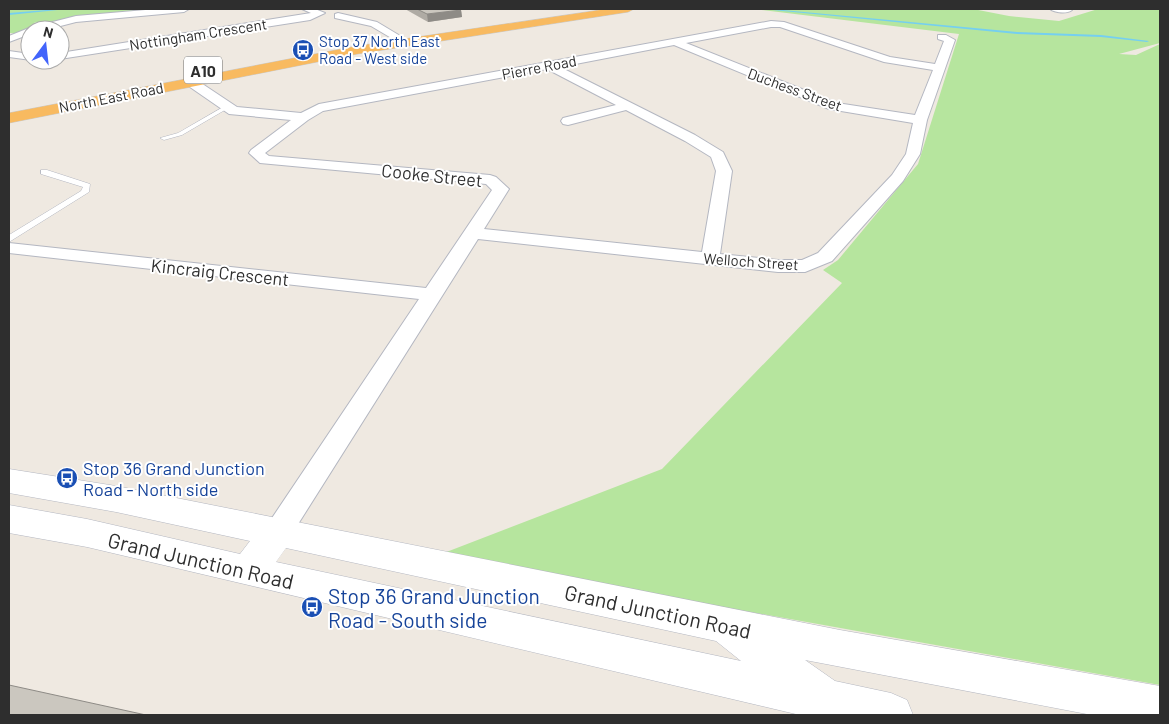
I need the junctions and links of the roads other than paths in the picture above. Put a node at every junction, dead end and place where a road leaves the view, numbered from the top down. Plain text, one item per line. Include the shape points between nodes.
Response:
1 (184, 9) edge
2 (306, 9) edge
3 (592, 9) edge
4 (628, 9) edge
5 (1055, 9) edge
6 (1067, 10) dead end
7 (338, 16) dead end
8 (70, 22) edge
9 (397, 37) junction
10 (942, 37) dead end
11 (428, 39) junction
12 (675, 42) junction
13 (384, 46) junction
14 (70, 54) edge
15 (548, 66) junction
16 (941, 68) junction
17 (191, 82) junction
18 (628, 106) junction
19 (227, 107) junction
20 (9, 109) edge
21 (304, 117) junction
22 (9, 118) edge
23 (568, 120) dead end
24 (920, 120) junction
25 (164, 138) dead end
26 (44, 172) dead end
27 (472, 233) junction
28 (9, 239) edge
29 (9, 248) edge
30 (710, 258) junction
31 (432, 295) junction
32 (9, 481) edge
33 (9, 519) edge
34 (278, 532) junction
35 (248, 571) junction
36 (723, 625) junction
37 (829, 703) junction
38 (1153, 706) edge
39 (891, 715) edge

1 - 8 street
2 - 14 street, Nottingham Crescent via 320,13
3 - 9 highway, North East Road / A10
4 - 11 highway, North East Road / A10
5 - 6 street
7 - 9 street via 374,24
9 - 11 highway
9 - 13 highway
9 - 20 highway, North East Road / A10 via 193,72
10 - 16 street, Welloch Street via 950,40
11 - 13 highway, North East Road / A10
12 - 15 street, Pierre Road
12 - 16 street, Pierre Road via 777,22 888,60
12 - 24 street, Duchess Street via 834,106
13 - 17 highway, North East Road / A10
15 - 18 street
15 - 21 street, Pierre Road via 319,108
16 - 24 street, Welloch Street
17 - 19 street
17 - 22 highway, North East Road / A10
18 - 23 street
18 - 30 street via 718,155 724,171
19 - 21 street via 234,112
19 - 25 lane via 180,134
21 - 27 street, Cooke Street via 256,153 265,160 490,180 501,189
24 - 30 street, Welloch Street via 913,154 898,178 825,257 805,266
26 - 28 lane via 87,186 85,192
27 - 30 street, Welloch Street
27 - 31 street, Cooke Street
29 - 31 street, Kincraig Crescent
31 - 34 street, Cooke Street
32 - 34 main road, Grand Junction Road via 116,498
33 - 35 main road, Grand Junction Road via 87,533
34 - 35 main road
34 - 36 main road, Grand Junction Road
35 - 37 main road, Grand Junction Road
36 - 37 main road
36 - 38 main road, Grand Junction Road
37 - 39 main road, Grand Junction Road

